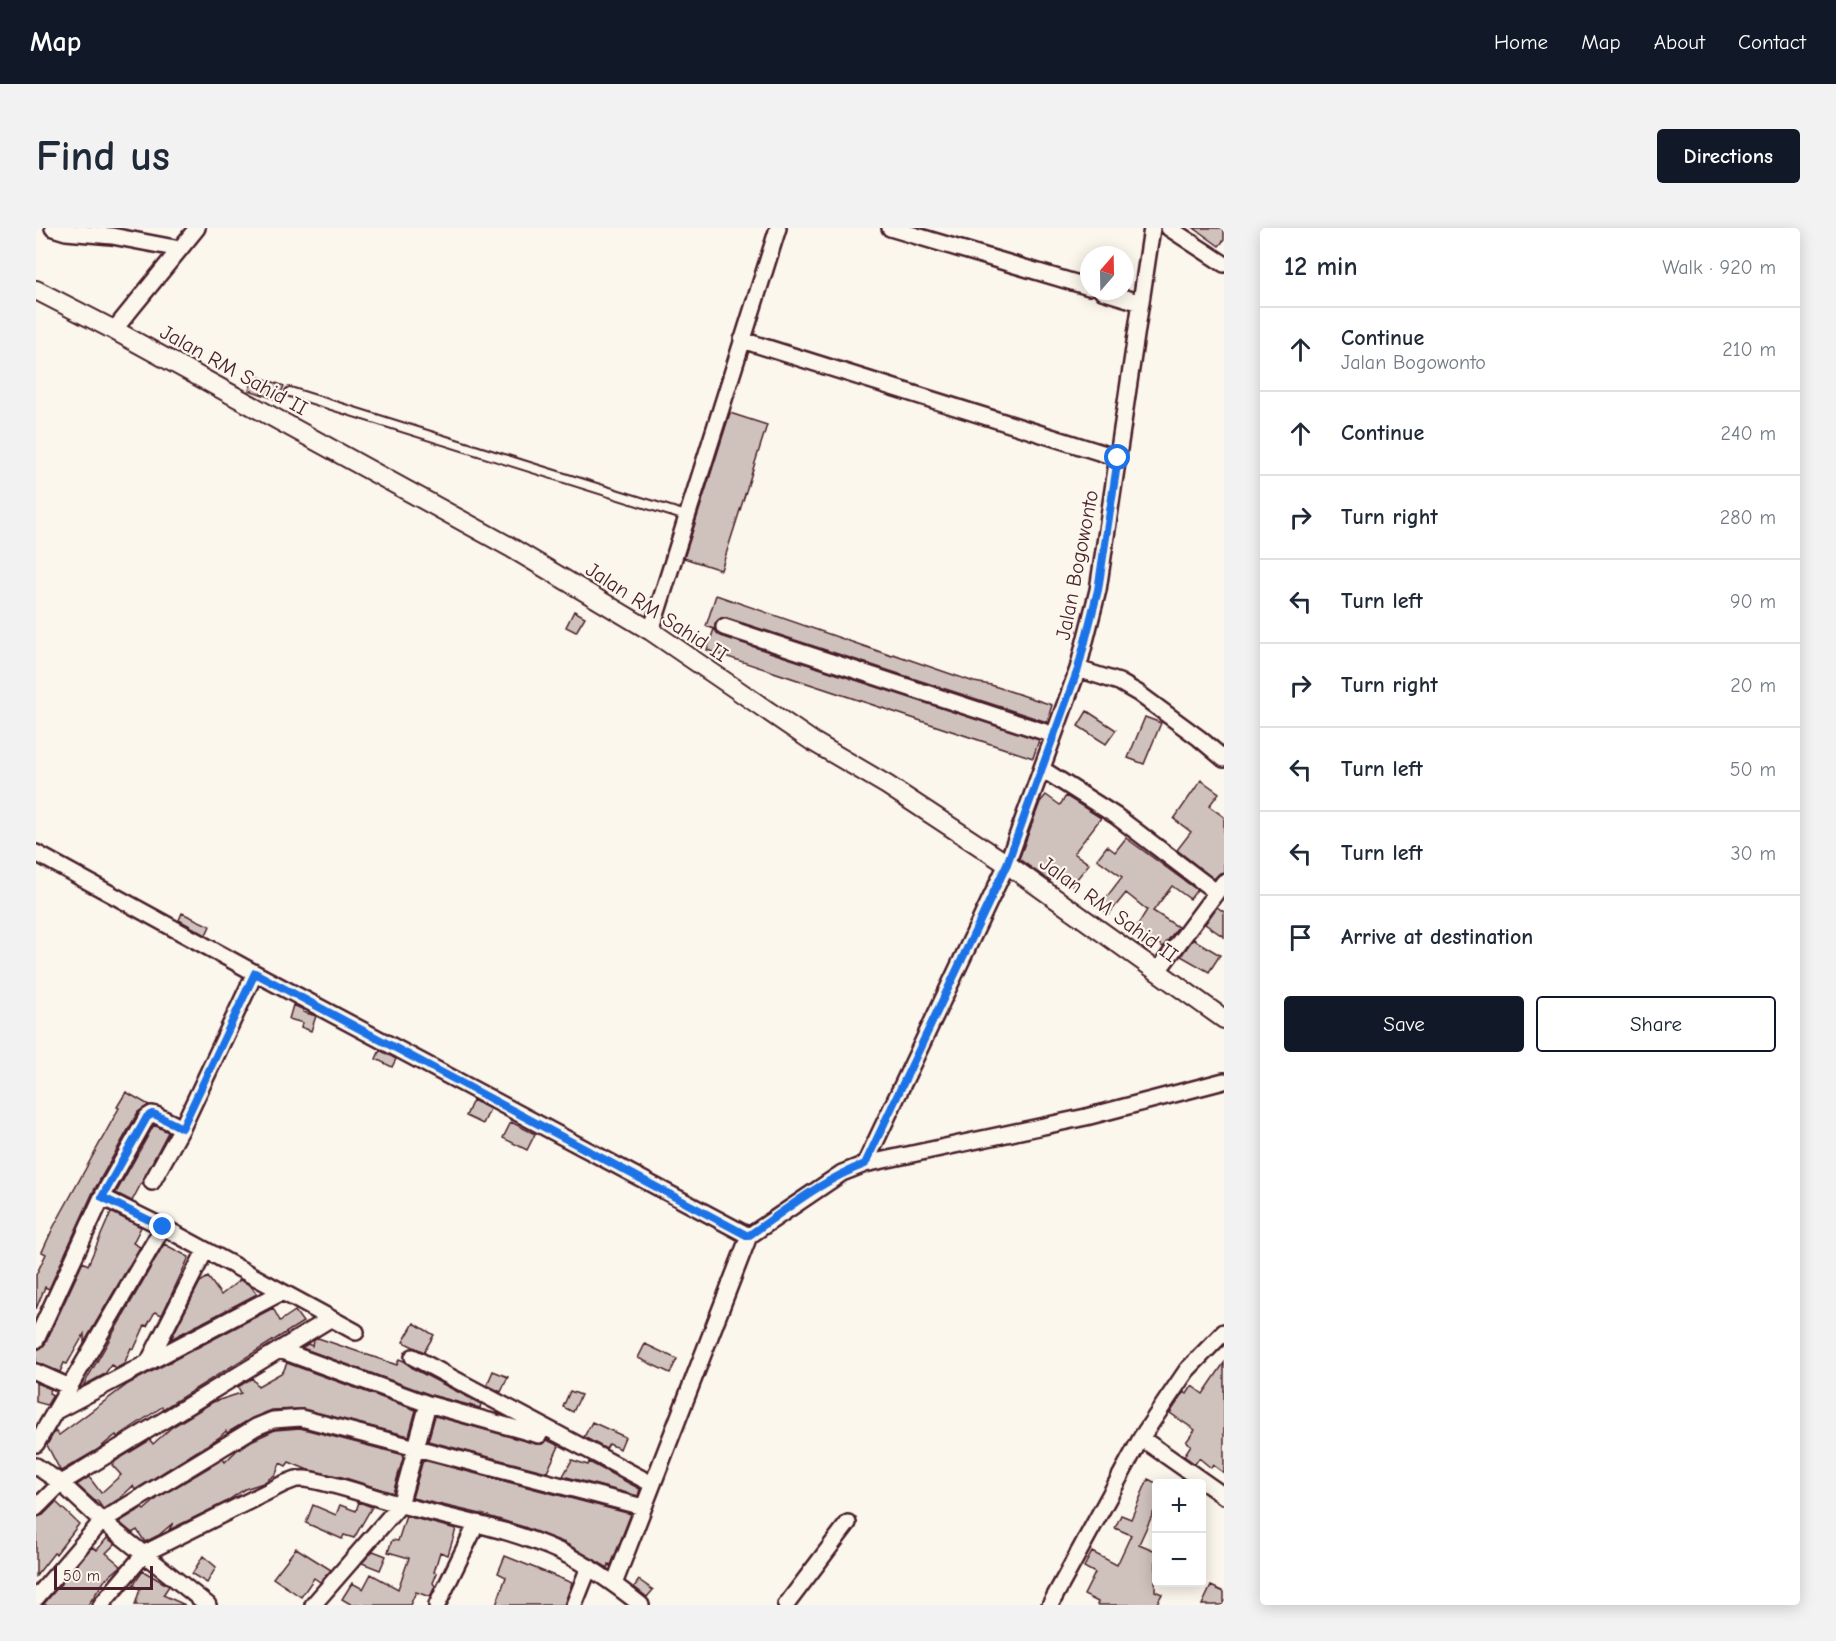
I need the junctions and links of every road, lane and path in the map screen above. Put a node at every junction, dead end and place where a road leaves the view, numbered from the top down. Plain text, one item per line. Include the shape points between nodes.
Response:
1 (53, 228) edge
2 (197, 228) edge
3 (778, 228) edge
4 (890, 228) edge
5 (1152, 228) edge
6 (1169, 228) edge
7 (180, 249) junction
8 (1224, 264) edge
9 (1080, 284) edge
10 (36, 290) edge
11 (1131, 300) edge
12 (1141, 303) junction
13 (114, 330) junction
14 (742, 340) junction
15 (290, 392) dead end
16 (1118, 458) junction
17 (686, 516) junction
18 (724, 627) dead end
19 (651, 631) junction
20 (1078, 669) junction
21 (1054, 735) junction
22 (1224, 759) edge
23 (1042, 769) junction
24 (36, 853) edge
25 (1007, 864) junction
26 (1220, 887) edge
27 (1157, 972) junction
28 (255, 973) junction
29 (1224, 1019) edge
30 (1224, 1081) edge
31 (182, 1128) junction
32 (865, 1164) junction
33 (152, 1182) dead end
34 (102, 1197) junction
35 (163, 1227) junction
36 (748, 1236) junction
37 (205, 1251) junction
38 (282, 1292) junction
39 (330, 1319) junction
40 (356, 1332) dead end
41 (1224, 1332) edge
42 (36, 1340) edge
43 (280, 1350) junction
44 (413, 1357) dead end
45 (149, 1361) junction
46 (36, 1372) edge
47 (70, 1387) junction
48 (428, 1404) junction
49 (56, 1411) junction
50 (539, 1435) dead end
51 (1141, 1438) junction
52 (36, 1444) edge
53 (415, 1447) junction
54 (36, 1466) edge
55 (61, 1483) junction
56 (652, 1484) junction
57 (1224, 1496) edge
58 (400, 1505) junction
59 (643, 1507) junction
60 (36, 1509) edge
61 (102, 1521) junction
62 (477, 1523) junction
63 (848, 1523) dead end
64 (145, 1553) junction
65 (589, 1567) junction
66 (614, 1584) junction
67 (36, 1598) edge
68 (100, 1605) edge
69 (208, 1605) edge
70 (313, 1605) edge
71 (437, 1605) edge
72 (574, 1605) edge
73 (641, 1605) edge
74 (786, 1605) edge
75 (1050, 1605) edge

1 - 7 street
2 - 7 street
3 - 14 street
4 - 9 street
5 - 12 street, Jalan Bogowonto
6 - 8 street
7 - 13 street
10 - 13 street, Jalan RM Sahid II
11 - 12 street
12 - 16 street, Jalan Bogowonto
13 - 19 street, Jalan RM Sahid II via 510,547
14 - 16 street
14 - 17 street
15 - 17 lane
16 - 20 street, Jalan Bogowonto via 1098,590
17 - 19 street
18 - 21 street
19 - 25 street, Jalan RM Sahid II via 812,741
20 - 21 street, Jalan Bogowonto
20 - 22 street via 1119,682 1138,693
21 - 23 street, Jalan Bogowonto
23 - 25 street, Jalan Bogowonto
23 - 26 street
24 - 28 street
25 - 27 street, Jalan RM Sahid II
25 - 32 street, Jalan Bogowonto
26 - 27 street
27 - 29 street, Jalan RM Sahid II
28 - 31 street
28 - 36 street
30 - 32 street via 1086,1117
31 - 33 street
31 - 34 street via 156,1115 147,1117
32 - 36 street via 823,1184
34 - 35 street
34 - 42 street
35 - 37 street
35 - 47 street
36 - 56 street
37 - 38 street
37 - 45 street
38 - 39 street
38 - 45 street
39 - 40 street
39 - 43 street
41 - 51 street via 1187,1370
43 - 48 street
43 - 55 street
44 - 56 street
45 - 49 street
46 - 47 street
47 - 49 street
48 - 50 street
48 - 53 street
49 - 52 street
51 - 57 street
51 - 75 street
53 - 58 street
53 - 59 street
53 - 61 street via 301,1418 273,1420
54 - 55 street
55 - 60 street
55 - 61 street
56 - 59 street
58 - 62 street
58 - 64 street via 315,1480 296,1479
58 - 70 street
59 - 66 street
61 - 64 street
61 - 67 street
62 - 65 street via 560,1552
62 - 71 street
63 - 74 street
64 - 68 street
64 - 69 street
65 - 66 street
65 - 72 street
66 - 73 street

